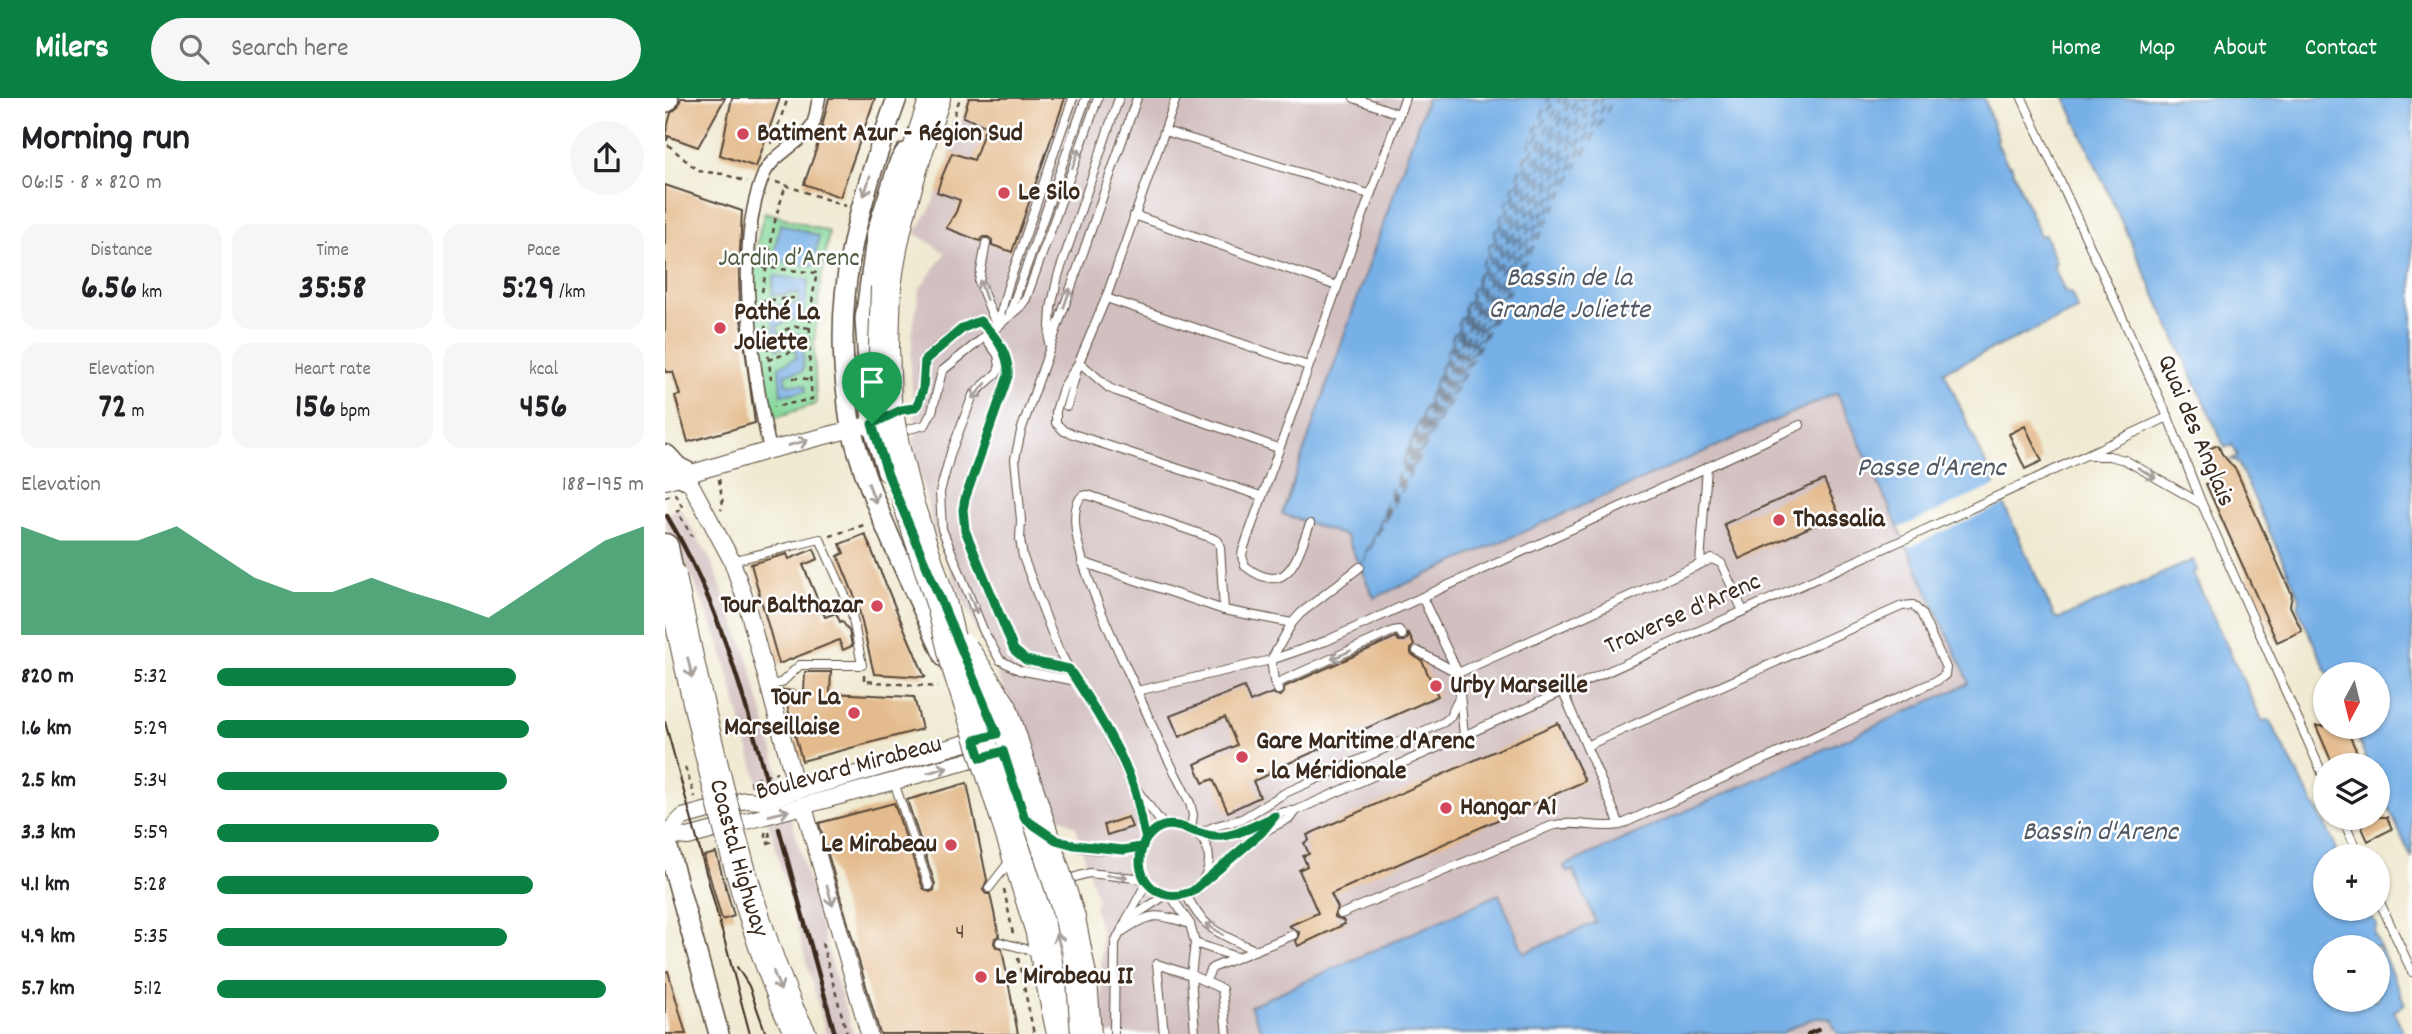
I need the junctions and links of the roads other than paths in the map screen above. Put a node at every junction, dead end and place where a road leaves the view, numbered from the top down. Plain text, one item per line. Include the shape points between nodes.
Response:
1 (819, 98) edge
2 (897, 98) edge
3 (926, 98) edge
4 (935, 98) edge
5 (1073, 98) edge
6 (1086, 98) edge
7 (1098, 98) edge
8 (1119, 98) edge
9 (1137, 98) edge
10 (1176, 98) edge
11 (1354, 98) edge
12 (1405, 98) edge
13 (2022, 98) edge
14 (1399, 114) junction
15 (1165, 131) junction
16 (1369, 194) junction
17 (1134, 215) junction
18 (986, 243) dead end
19 (1337, 286) junction
20 (1106, 298) junction
21 (1009, 316) junction
22 (990, 332) junction
23 (1079, 362) junction
24 (1045, 363) junction
25 (1308, 366) junction
26 (1067, 406) dead end
27 (2168, 416) junction
28 (872, 424) junction
29 (1800, 425) dead end
30 (851, 428) junction
31 (1278, 448) junction
32 (770, 450) junction
33 (2088, 456) junction
34 (665, 458) edge
35 (1707, 467) junction
36 (675, 484) edge
37 (1261, 496) junction
38 (2202, 504) junction
39 (1310, 524) dead end
40 (665, 547) edge
41 (732, 561) junction
42 (1082, 562) junction
43 (1700, 564) junction
44 (1360, 567) dead end
45 (671, 577) joint
46 (1422, 597) junction
47 (942, 606) junction
48 (1224, 610) junction
49 (1743, 611) junction
50 (1292, 624) junction
51 (1402, 635) dead end
52 (1011, 643) junction
53 (995, 651) junction
54 (1417, 651) dead end
55 (1271, 660) junction
56 (1069, 669) junction
57 (1458, 673) junction
58 (1077, 681) junction
59 (768, 685) junction
60 (1137, 691) junction
61 (1563, 692) junction
62 (1460, 696) junction
63 (1464, 736) junction
64 (1000, 742) junction
65 (1586, 746) junction
66 (978, 749) junction
67 (2313, 753) edge
68 (894, 782) junction
69 (1133, 785) junction
70 (797, 791) junction
71 (804, 807) junction
72 (1296, 811) junction
73 (1275, 816) junction
74 (1025, 819) junction
75 (1620, 825) junction
76 (1164, 826) junction
77 (1195, 831) junction
78 (1262, 832) junction
79 (665, 836) edge
80 (1056, 840) junction
81 (1144, 843) junction
82 (1061, 852) dead end
83 (1012, 858) junction
84 (1067, 865) dead end
85 (1072, 878) junction
86 (1145, 880) junction
87 (1203, 882) junction
88 (929, 886) dead end
89 (989, 888) dead end
90 (1074, 890) dead end
91 (1187, 894) junction
92 (1169, 895) junction
93 (1341, 914) dead end
94 (1126, 921) junction
95 (2389, 921) edge
96 (1189, 924) junction
97 (1120, 933) junction
98 (1293, 935) dead end
99 (1000, 942) dead end
100 (1195, 943) junction
101 (1255, 950) junction
102 (1037, 952) junction
103 (1236, 958) junction
104 (2412, 972) edge
105 (1191, 975) junction
106 (1205, 981) junction
107 (719, 1034) edge
108 (801, 1034) edge
109 (869, 1034) edge
110 (1053, 1034) edge
111 (1062, 1034) edge
112 (1078, 1034) edge
113 (1086, 1034) edge
114 (1114, 1034) edge
115 (1164, 1034) edge
116 (1195, 1034) edge
117 (1227, 1034) edge

1 - 32 street via 813,125 760,178 752,212 748,266 756,301 753,365
2 -> 30 street via 857,219 848,268 843,363
3 - 28 street via 899,163 870,270 865,331
4 - 47 highway, bridge via 890,252 884,347 894,446
5 - 22 lane
6 - 21 lane
21 -> 7 lane via 1026,299
8 - 24 lane via 1058,276
24 -> 9 lane
10 - 15 lane
11 - 14 lane
12 - 14 lane
13 - 27 lane, Quai des Anglais
14 - 16 lane
15 - 16 lane
15 - 17 lane
16 - 19 lane
17 - 19 lane
17 - 20 lane
22 -> 18 lane via 979,282
19 - 25 lane
20 - 23 lane
20 - 25 lane
21 - 22 lane
22 - 28 lane via 942,371 925,425 905,430
22 - 28 lane via 980,321 963,328 925,360 918,404
22 - 52 lane via 1003,350 1008,376 965,499 964,522
22 -> 53 lane via 999,370 971,400 941,484 940,502 942,529
23 - 26 lane
23 - 31 lane via 1109,388
23 - 37 lane via 1063,388 1059,428
24 - 56 lane via 1016,459 1020,539 1023,557
25 - 31 lane
27 - 33 lane, Traverse d'Arenc
27 - 38 lane, Quai des Anglais
28 - 30 street
28 - 64 street via 888,475
29 - 35 lane
32 -> 30 street
30 -> 66 street via 899,562 955,681
31 - 37 lane
32 - 36 street
33 -> 38 lane via 2125,460
33 - 49 lane, Traverse d'Arenc
34 - 36 highway via 676,470
35 - 43 lane
35 - 46 lane
36 - 41 street via 711,520
37 - 39 lane via 1243,550 1247,568 1273,577 1285,575 1294,565
38 - 67 lane, Quai des Anglais
40 - 45 highway
41 - 59 street
41 - 59 lane via 820,539 851,609 862,665 800,665 781,683
42 - 48 lane
42 - 48 lane via 1076,506 1087,495 1218,541
42 - 60 lane
43 - 49 lane via 1712,559 1721,563
43 - 57 lane
44 - 50 lane
45 -> 108 highway, Coastal Highway, bridge via 747,894 779,987
46 - 55 lane via 1326,641
46 - 57 lane
47 - 111 highway, bridge via 1039,929
47 - 113 highway, bridge via 963,649 1002,708 1070,918 1084,992
48 - 50 lane
49 - 61 lane, Traverse d'Arenc
50 - 55 lane
51 -> 55 lane via 1393,631 1276,687
52 - 53 lane
52 - 56 lane via 1026,660
53 - 58 lane via 1000,660 1019,670
54 - 57 lane
55 - 60 lane
56 - 58 lane
57 - 62 lane
58 - 69 lane
59 - 70 street
60 - 77 lane via 1190,803
61 - 63 lane, Traverse d'Arenc
61 - 65 lane
62 - 63 lane
62 - 77 lane via 1444,722 1285,793 1242,819
63 - 72 lane, Traverse d'Arenc
64 - 66 street, Boulevard Mirabeau
64 - 74 street
65 - 75 lane
65 - 75 lane via 1902,606 1913,605 1921,612 1944,663 1947,672 1943,678
68 -> 66 street, Boulevard Mirabeau
66 - 70 street, Boulevard Mirabeau
66 - 83 street
68 - 71 street, Boulevard Mirabeau
68 - 88 lane
69 - 76 lane
69 - 81 lane
70 - 79 street, Boulevard Mirabeau via 683,817
79 -> 71 street, Boulevard Mirabeau via 688,837
71 -> 109 street
72 - 73 lane, Traverse d'Arenc
72 - 78 lane, Traverse d'Arenc
73 - 77 lane, Traverse d'Arenc via 1224,836
73 - 78 lane
74 - 80 lane
112 -> 74 street
75 - 93 lane via 1573,822 1551,826
76 - 77 lane
76 - 81 lane
77 - 87 lane via 1209,852
78 - 87 lane, Traverse d'Arenc
79 - 107 street
80 - 81 lane via 1123,850
80 - 82 lane
81 - 86 lane via 1139,858
83 - 89 lane
83 - 102 street
84 - 85 lane
85 -> 86 lane via 1089,873
85 - 90 lane
86 - 92 lane
86 - 94 lane
87 - 91 lane
91 - 92 lane
101 -> 91 lane via 1205,924
92 - 94 lane
92 - 96 lane
94 - 97 lane
95 - 104 lane
96 - 97 lane via 1151,915
96 - 100 lane
97 - 114 lane via 1115,943
98 - 101 lane
99 - 102 lane
100 - 103 lane
100 - 105 lane
101 - 103 lane
102 - 110 street
103 - 106 lane via 1212,968
105 - 106 lane
105 - 115 lane via 1157,964
105 - 116 lane
106 - 117 lane via 1222,989

